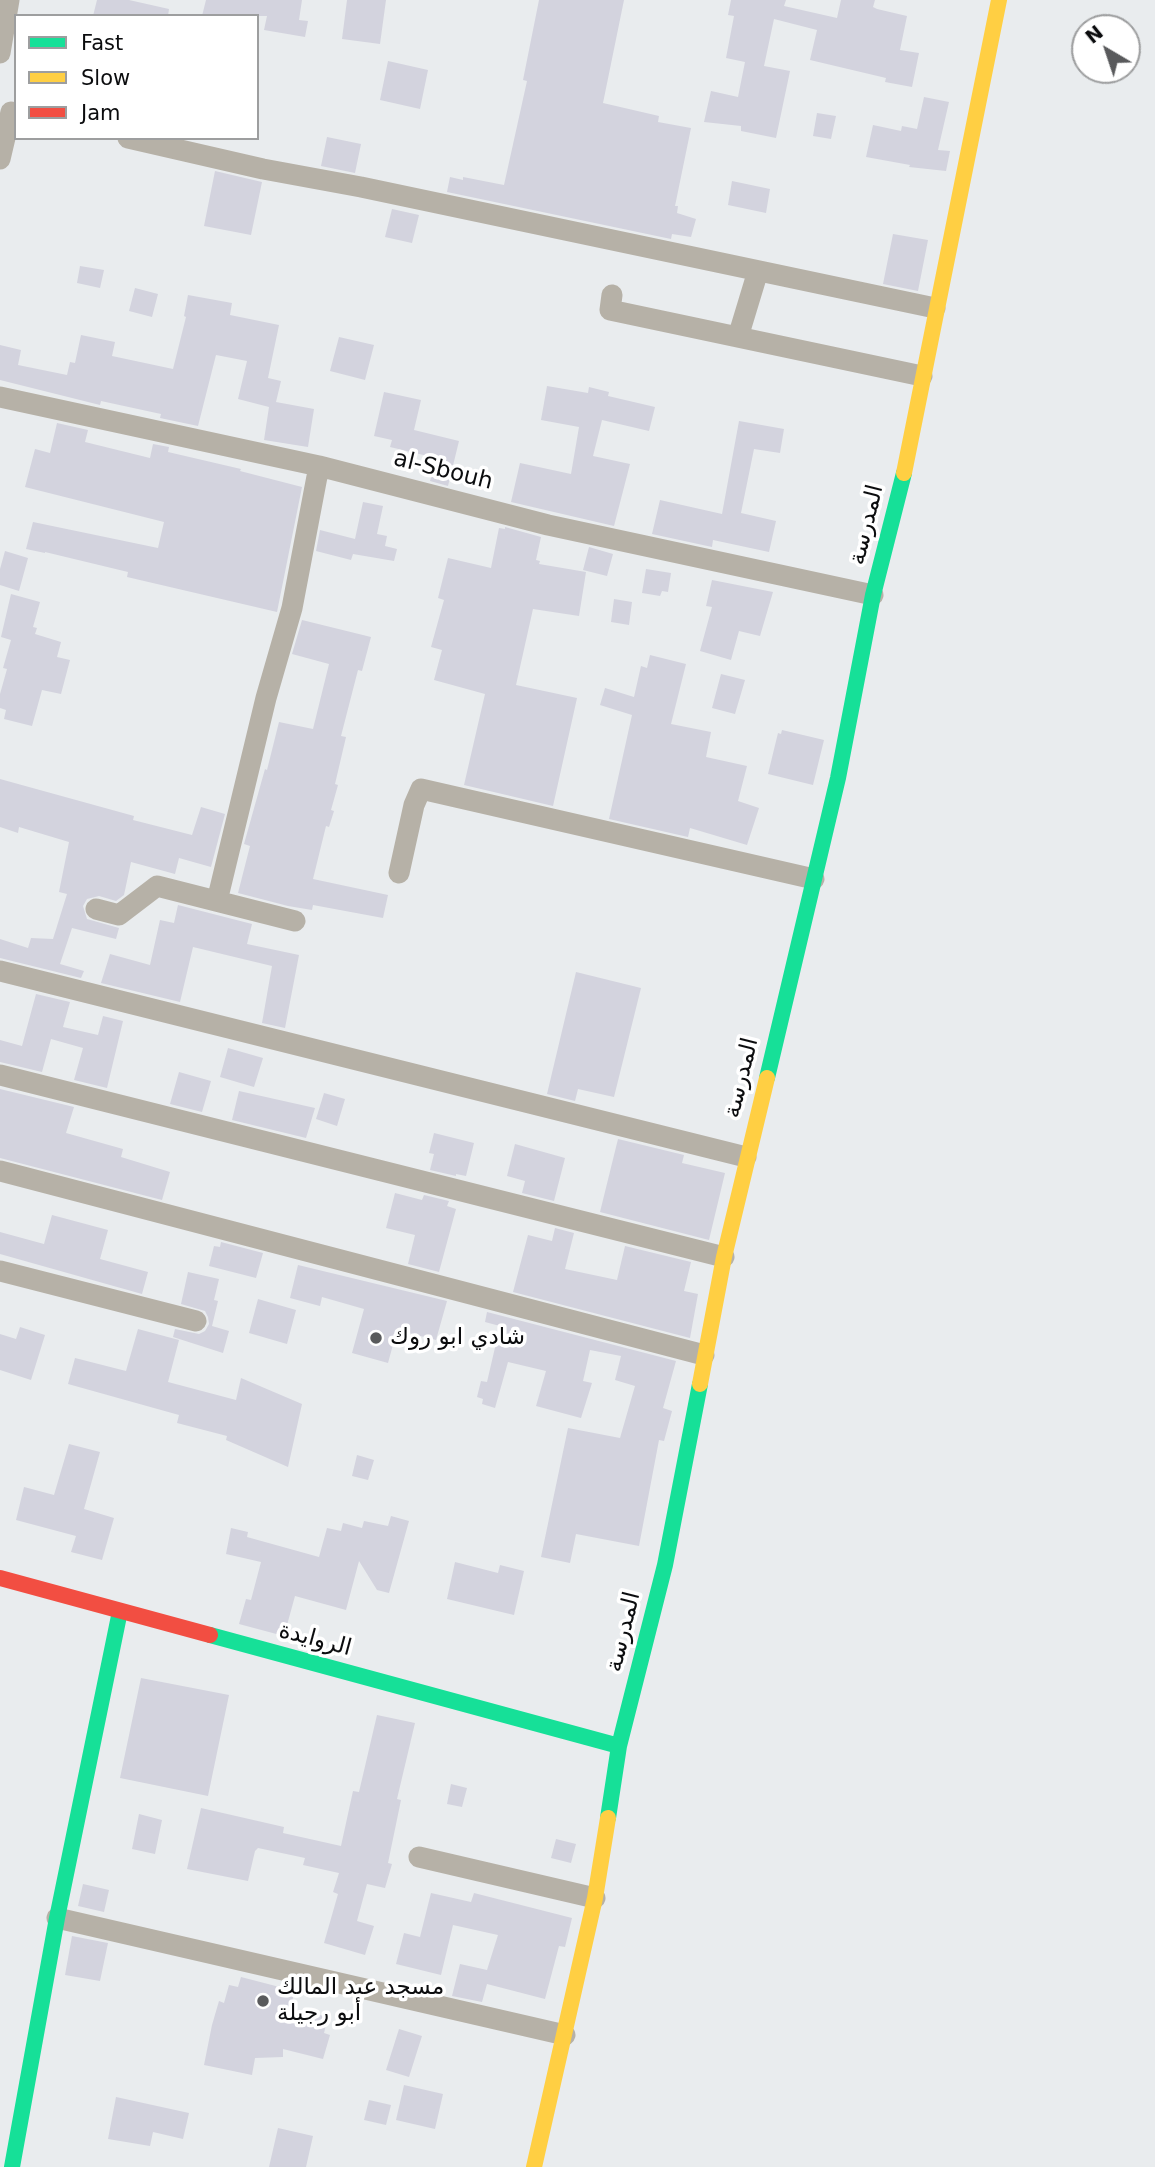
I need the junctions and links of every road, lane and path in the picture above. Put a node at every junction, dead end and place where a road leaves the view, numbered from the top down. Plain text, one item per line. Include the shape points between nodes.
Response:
1 (9, 0) edge
2 (999, 0) edge
3 (0, 53) edge
4 (9, 111) edge
5 (137, 140) edge
6 (0, 159) edge
7 (758, 271) junction
8 (612, 295) dead end
9 (935, 308) junction
10 (738, 337) junction
11 (922, 376) junction
12 (0, 397) edge
13 (319, 466) junction
14 (873, 595) junction
15 (399, 873) dead end
16 (814, 879) junction
17 (217, 901) junction
18 (96, 909) dead end
19 (295, 921) dead end
20 (0, 971) edge
21 (0, 1075) edge
22 (746, 1157) junction
23 (0, 1171) edge
24 (724, 1257) junction
25 (0, 1271) edge
26 (196, 1321) dead end
27 (705, 1354) junction
28 (0, 1578) edge
29 (120, 1611) junction
30 (619, 1745) junction
31 (419, 1857) dead end
32 (595, 1898) junction
33 (57, 1918) junction
34 (565, 2035) junction
35 (12, 2167) edge
36 (534, 2167) edge

1 - 3 street
2 - 9 street, المدرسة
4 - 6 street
5 - 7 street
7 - 9 street
7 - 10 street
8 - 10 street via 610,310
9 - 11 street, المدرسة
10 - 11 street
11 - 14 street, المدرسة via 899,497
12 - 13 street, al-Sbouh
13 - 14 street, al-Sbouh via 548,525
13 - 17 street via 292,608
14 - 16 street, المدرسة
15 - 16 street via 421,789
16 - 22 street, المدرسة
17 - 18 street via 157,886 119,915
17 - 19 street
20 - 22 street
21 - 24 street
22 - 24 street, المدرسة
23 - 27 street
24 - 27 street, المدرسة
25 - 26 street
27 - 30 street, المدرسة via 664,1565
28 - 29 street, الروايدة
29 - 30 street, الروايدة
29 - 33 street
30 - 32 street, المدرسة
31 - 32 street
32 - 34 street, المدرسة
33 - 34 street
33 - 35 street
34 - 36 street, المدرسة

